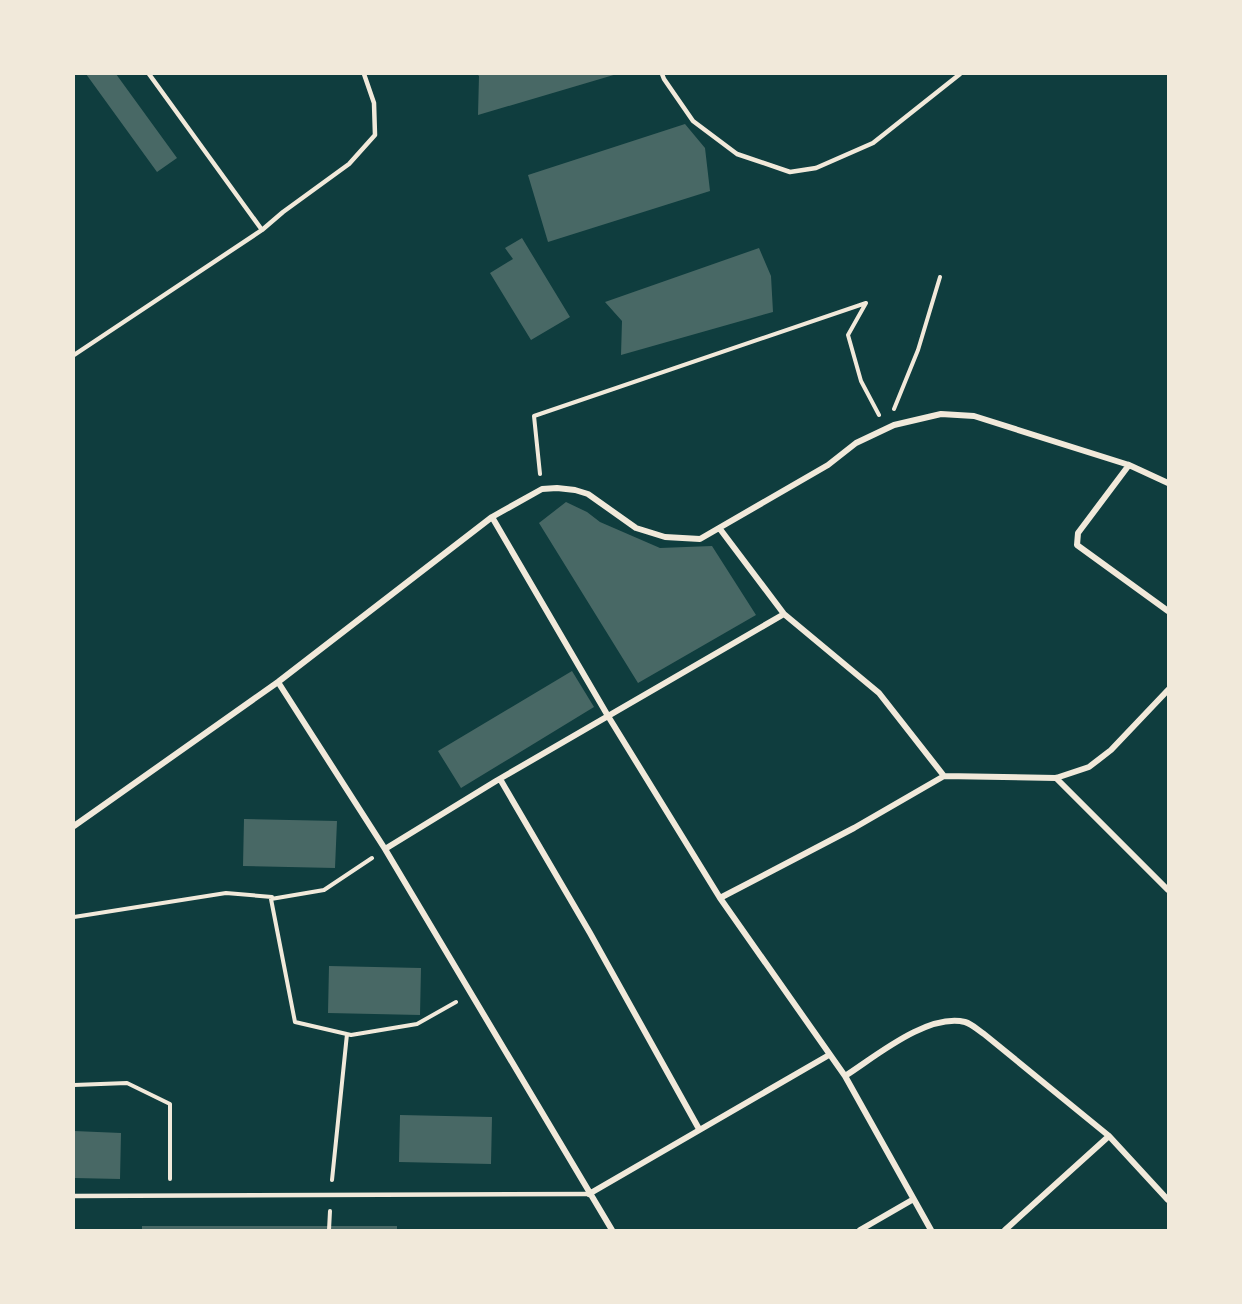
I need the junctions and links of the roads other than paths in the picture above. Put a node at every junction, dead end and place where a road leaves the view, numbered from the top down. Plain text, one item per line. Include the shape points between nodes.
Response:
1 (149, 74) edge
2 (364, 74) edge
3 (662, 74) edge
4 (960, 74) edge
5 (262, 230) junction
6 (74, 354) edge
7 (1129, 465) junction
8 (1168, 483) edge
9 (492, 517) junction
10 (720, 529) junction
11 (1168, 611) edge
12 (784, 614) junction
13 (278, 682) junction
14 (1168, 690) edge
15 (608, 716) junction
16 (944, 776) junction
17 (1056, 778) junction
18 (500, 779) junction
19 (74, 826) edge
20 (385, 849) junction
21 (1168, 890) edge
22 (720, 898) junction
23 (829, 1055) junction
24 (845, 1076) junction
25 (699, 1129) junction
26 (1109, 1136) junction
27 (589, 1194) junction
28 (74, 1196) edge
29 (912, 1200) junction
30 (1168, 1200) edge
31 (612, 1230) edge
32 (860, 1230) edge
33 (931, 1230) edge
34 (1005, 1230) edge

1 - 5 lane
2 - 5 lane via 374,103 375,135 349,164
3 - 4 lane via 693,121 737,154 790,172 816,168 873,143
5 - 6 lane
7 - 8 street
7 - 10 street via 974,416 941,414 886,429 856,443 828,465
7 - 11 street via 1078,533 1077,545
9 - 10 street via 542,489 557,488 588,494 636,528 666,537 700,539
9 - 13 street
9 - 15 street
10 - 12 street
12 - 15 street
12 - 16 street via 879,693
13 - 19 street
13 - 20 street
14 - 17 street via 1111,750 1089,767
15 - 18 street
15 - 22 street
16 - 17 street
16 - 22 street
17 - 21 street
18 - 20 street
18 - 25 street
20 - 27 street
22 - 23 street
23 - 24 street
23 - 25 street
24 - 26 street via 933,1024 967,1023
24 - 29 street
25 - 27 street
26 - 30 street
26 - 34 street
27 - 28 lane
27 - 31 street
29 - 32 street
29 - 33 street

